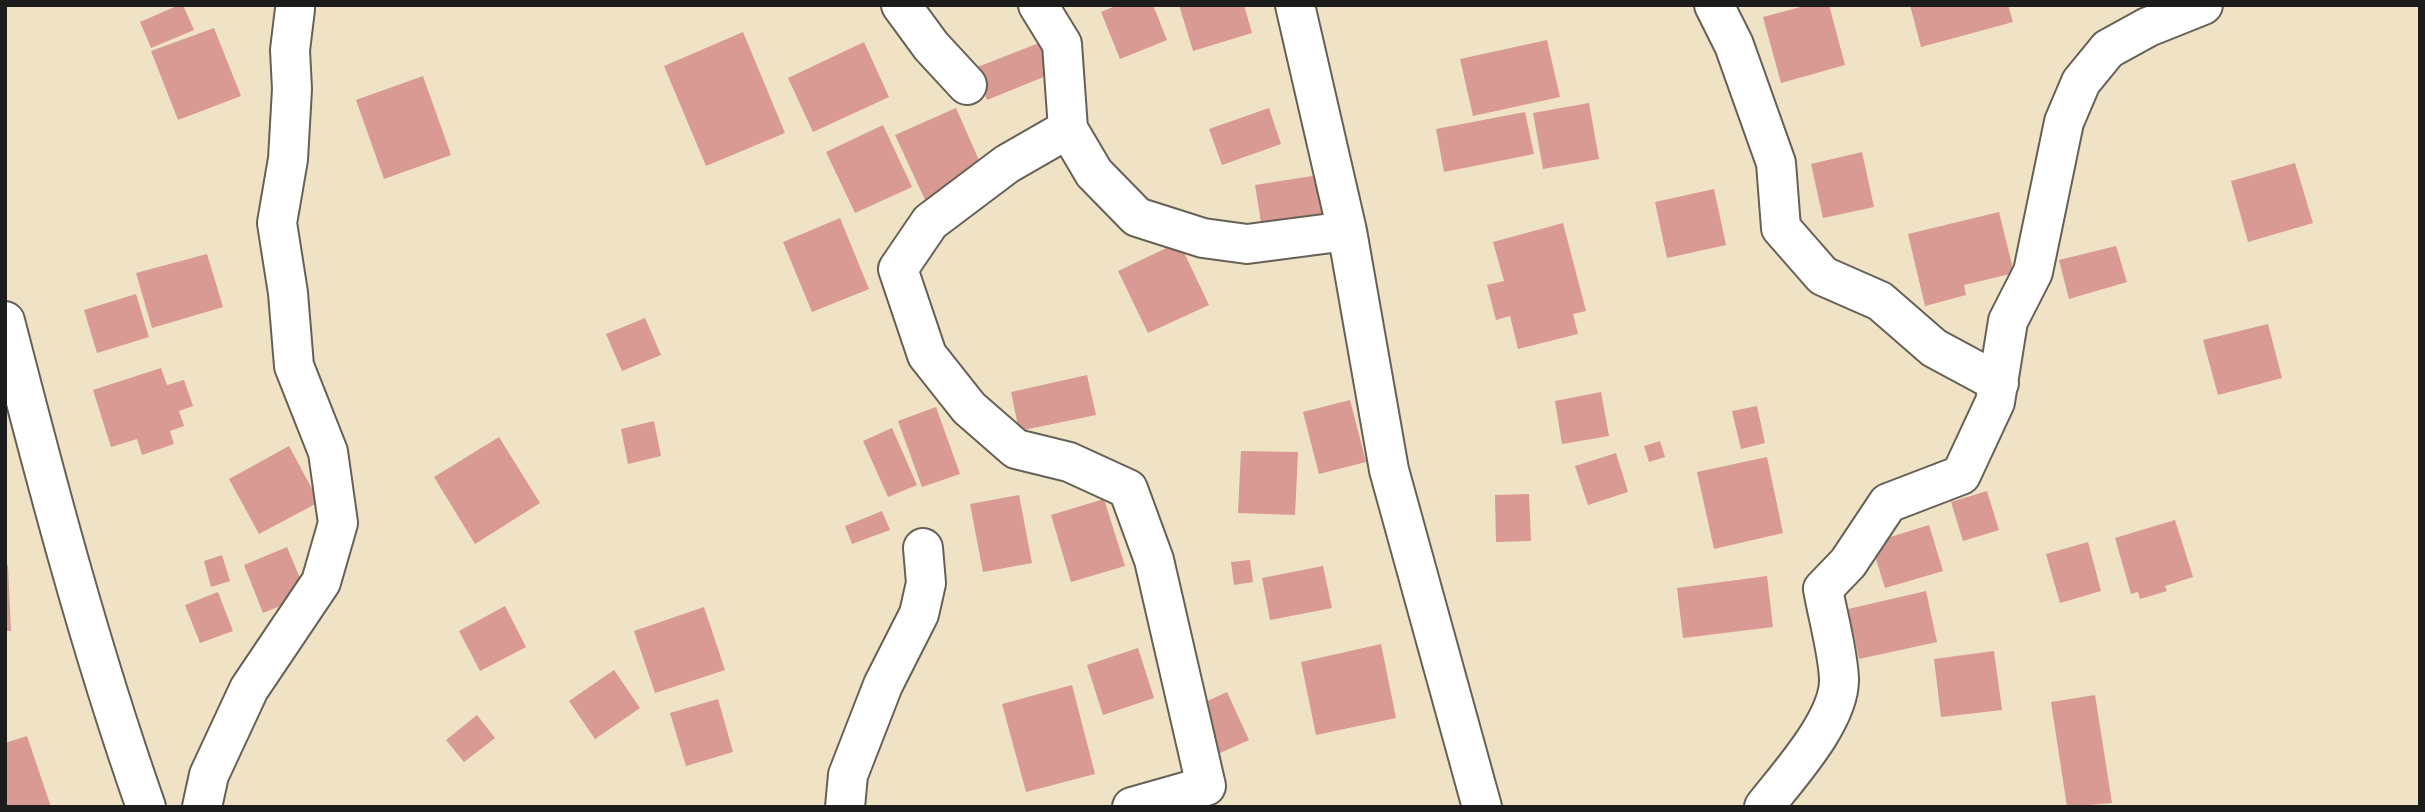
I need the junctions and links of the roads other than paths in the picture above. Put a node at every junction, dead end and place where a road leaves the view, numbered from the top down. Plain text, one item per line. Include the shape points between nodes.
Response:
1 (901, 5) edge
2 (1038, 5) edge
3 (1295, 5) edge
4 (1714, 5) edge
5 (2203, 5) edge
6 (295, 9) dead end
7 (967, 85) dead end
8 (1068, 129) junction
9 (1347, 231) junction
10 (5, 321) edge
11 (1999, 383) junction
12 (923, 548) dead end
13 (146, 807) edge
14 (202, 807) edge
15 (845, 807) edge
16 (1132, 807) edge
17 (1482, 807) edge
18 (1763, 807) edge

1 - 7 street
2 - 8 street via 1062,44
3 - 9 street
4 - 11 street via 1734,45 1776,163 1781,228 1823,276 1880,301 1934,348
5 - 11 street via 2108,49 2081,82 2064,122 2033,272 2008,321
6 - 14 street via 288,159 277,223 294,366 328,452 338,523 321,582 250,689 209,775
8 - 9 street via 1094,173 1137,216 1203,238 1247,244
8 - 16 street via 1007,164 930,222 898,269 927,355 969,408 1016,449 1069,462 1128,489 1154,560 1206,786
9 - 17 street via 1389,470
10 - 13 street via 54,510
11 - 18 street via 1996,402 1961,475 1888,503 1823,589 1839,681 1832,712
12 - 15 street via 926,583 919,614 878,697 848,775

